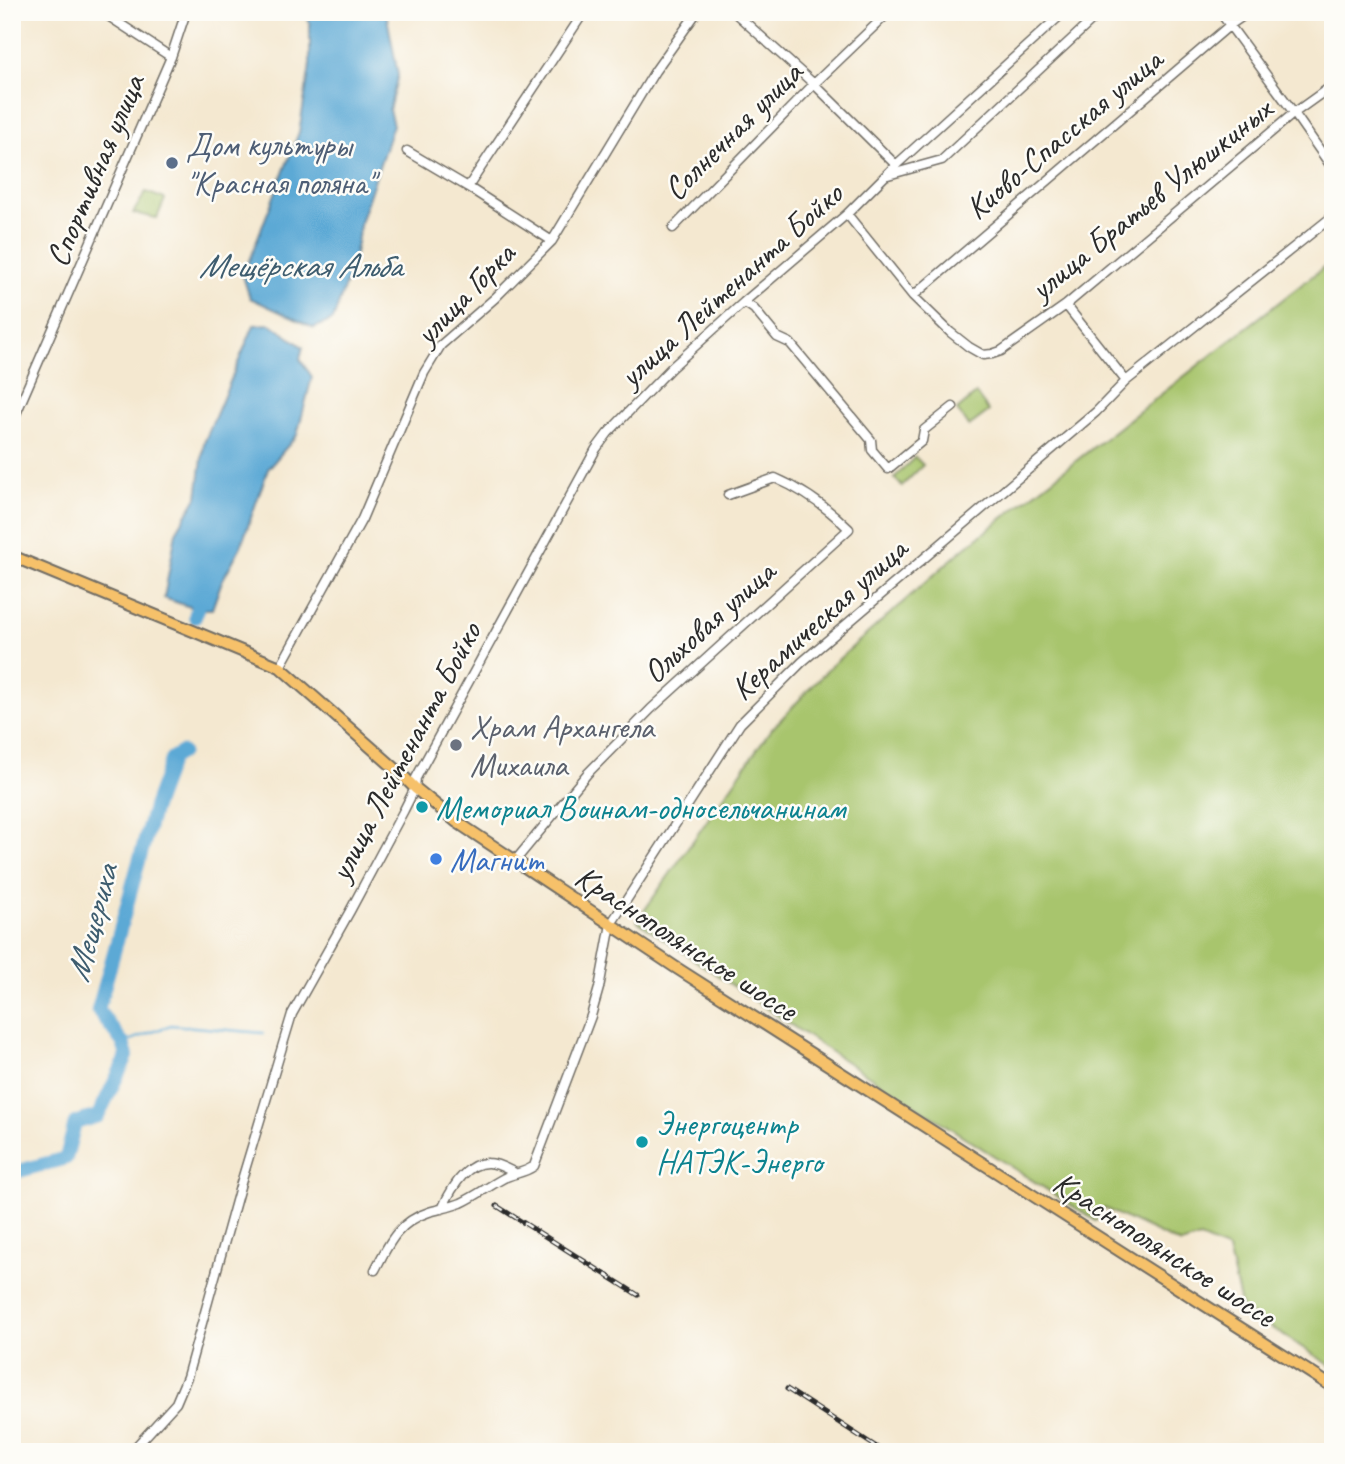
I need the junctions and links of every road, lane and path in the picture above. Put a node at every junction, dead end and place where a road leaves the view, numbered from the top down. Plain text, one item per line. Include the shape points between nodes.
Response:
1 (102, 12) edge
2 (186, 12) edge
3 (584, 12) edge
4 (697, 12) edge
5 (734, 12) edge
6 (889, 12) edge
7 (1064, 12) edge
8 (1101, 12) edge
9 (1220, 12) edge
10 (1249, 12) edge
11 (1230, 25) junction
12 (171, 57) junction
13 (814, 84) junction
14 (1333, 85) edge
15 (1294, 113) junction
16 (407, 151) dead end
17 (896, 165) junction
18 (1333, 169) edge
19 (888, 175) junction
20 (468, 187) junction
21 (847, 214) junction
22 (1333, 216) edge
23 (673, 228) dead end
24 (552, 241) junction
25 (913, 296) junction
26 (744, 302) junction
27 (1066, 305) junction
28 (1126, 381) junction
29 (953, 407) dead end
30 (12, 424) edge
31 (728, 495) dead end
32 (12, 556) edge
33 (280, 667) junction
34 (415, 788) junction
35 (515, 861) junction
36 (611, 924) junction
37 (515, 1173) junction
38 (442, 1209) junction
39 (375, 1270) dead end
40 (1333, 1387) edge
41 (131, 1452) edge

1 - 12 street
2 - 12 street, Спортивная улица
3 - 20 street
4 - 24 street, улица Горка via 655,71
5 - 13 street
6 - 13 street, Солнечная улица
7 - 17 street, улица Лейтенанта Бойко
8 - 19 street via 942,160
9 - 11 street
10 - 11 street, Киово-Спасская улица
11 - 15 street
11 - 25 street, Киово-Спасская улица
12 - 30 street, Спортивная улица
13 - 17 street
13 - 23 street, Солнечная улица
14 - 15 street, улица Братьев Улюшкиных
15 - 18 street
15 - 27 street, улица Братьев Улюшкиных
16 - 20 street
17 - 19 street, улица Лейтенанта Бойко
19 - 21 street, улица Лейтенанта Бойко
20 - 24 street
21 - 25 street
21 - 26 street, улица Лейтенанта Бойко
22 - 28 street, Керамическая улица
24 - 33 street, улица Горка via 441,345 424,373 362,519
25 - 27 street, улица Братьев Улюшкиных via 983,355 1001,351
26 - 29 street via 777,337 790,343 871,440 872,450 888,469
26 - 34 street, улица Лейтенанта Бойко via 671,368 596,449 416,778
27 - 28 street
28 - 36 street, Керамическая улица via 1096,412 802,662 740,724
31 - 35 street, Ольховая улица via 775,478 796,487 849,529 651,709 587,774
32 - 33 main road, Краснополянское шоссе
33 - 34 main road, Краснополянское шоссе
34 - 35 main road, Краснополянское шоссе
34 - 41 street, улица Лейтенанта Бойко via 292,1014 187,1377 176,1403
35 - 36 main road, Краснополянское шоссе
36 - 37 street, Керамическая улица via 591,1016 537,1161 530,1169
36 - 40 main road, Краснополянское шоссе
37 - 38 street, Керамическая улица
37 - 38 street via 489,1163 471,1168 454,1185
38 - 39 street, Керамическая улица via 421,1215 397,1231

